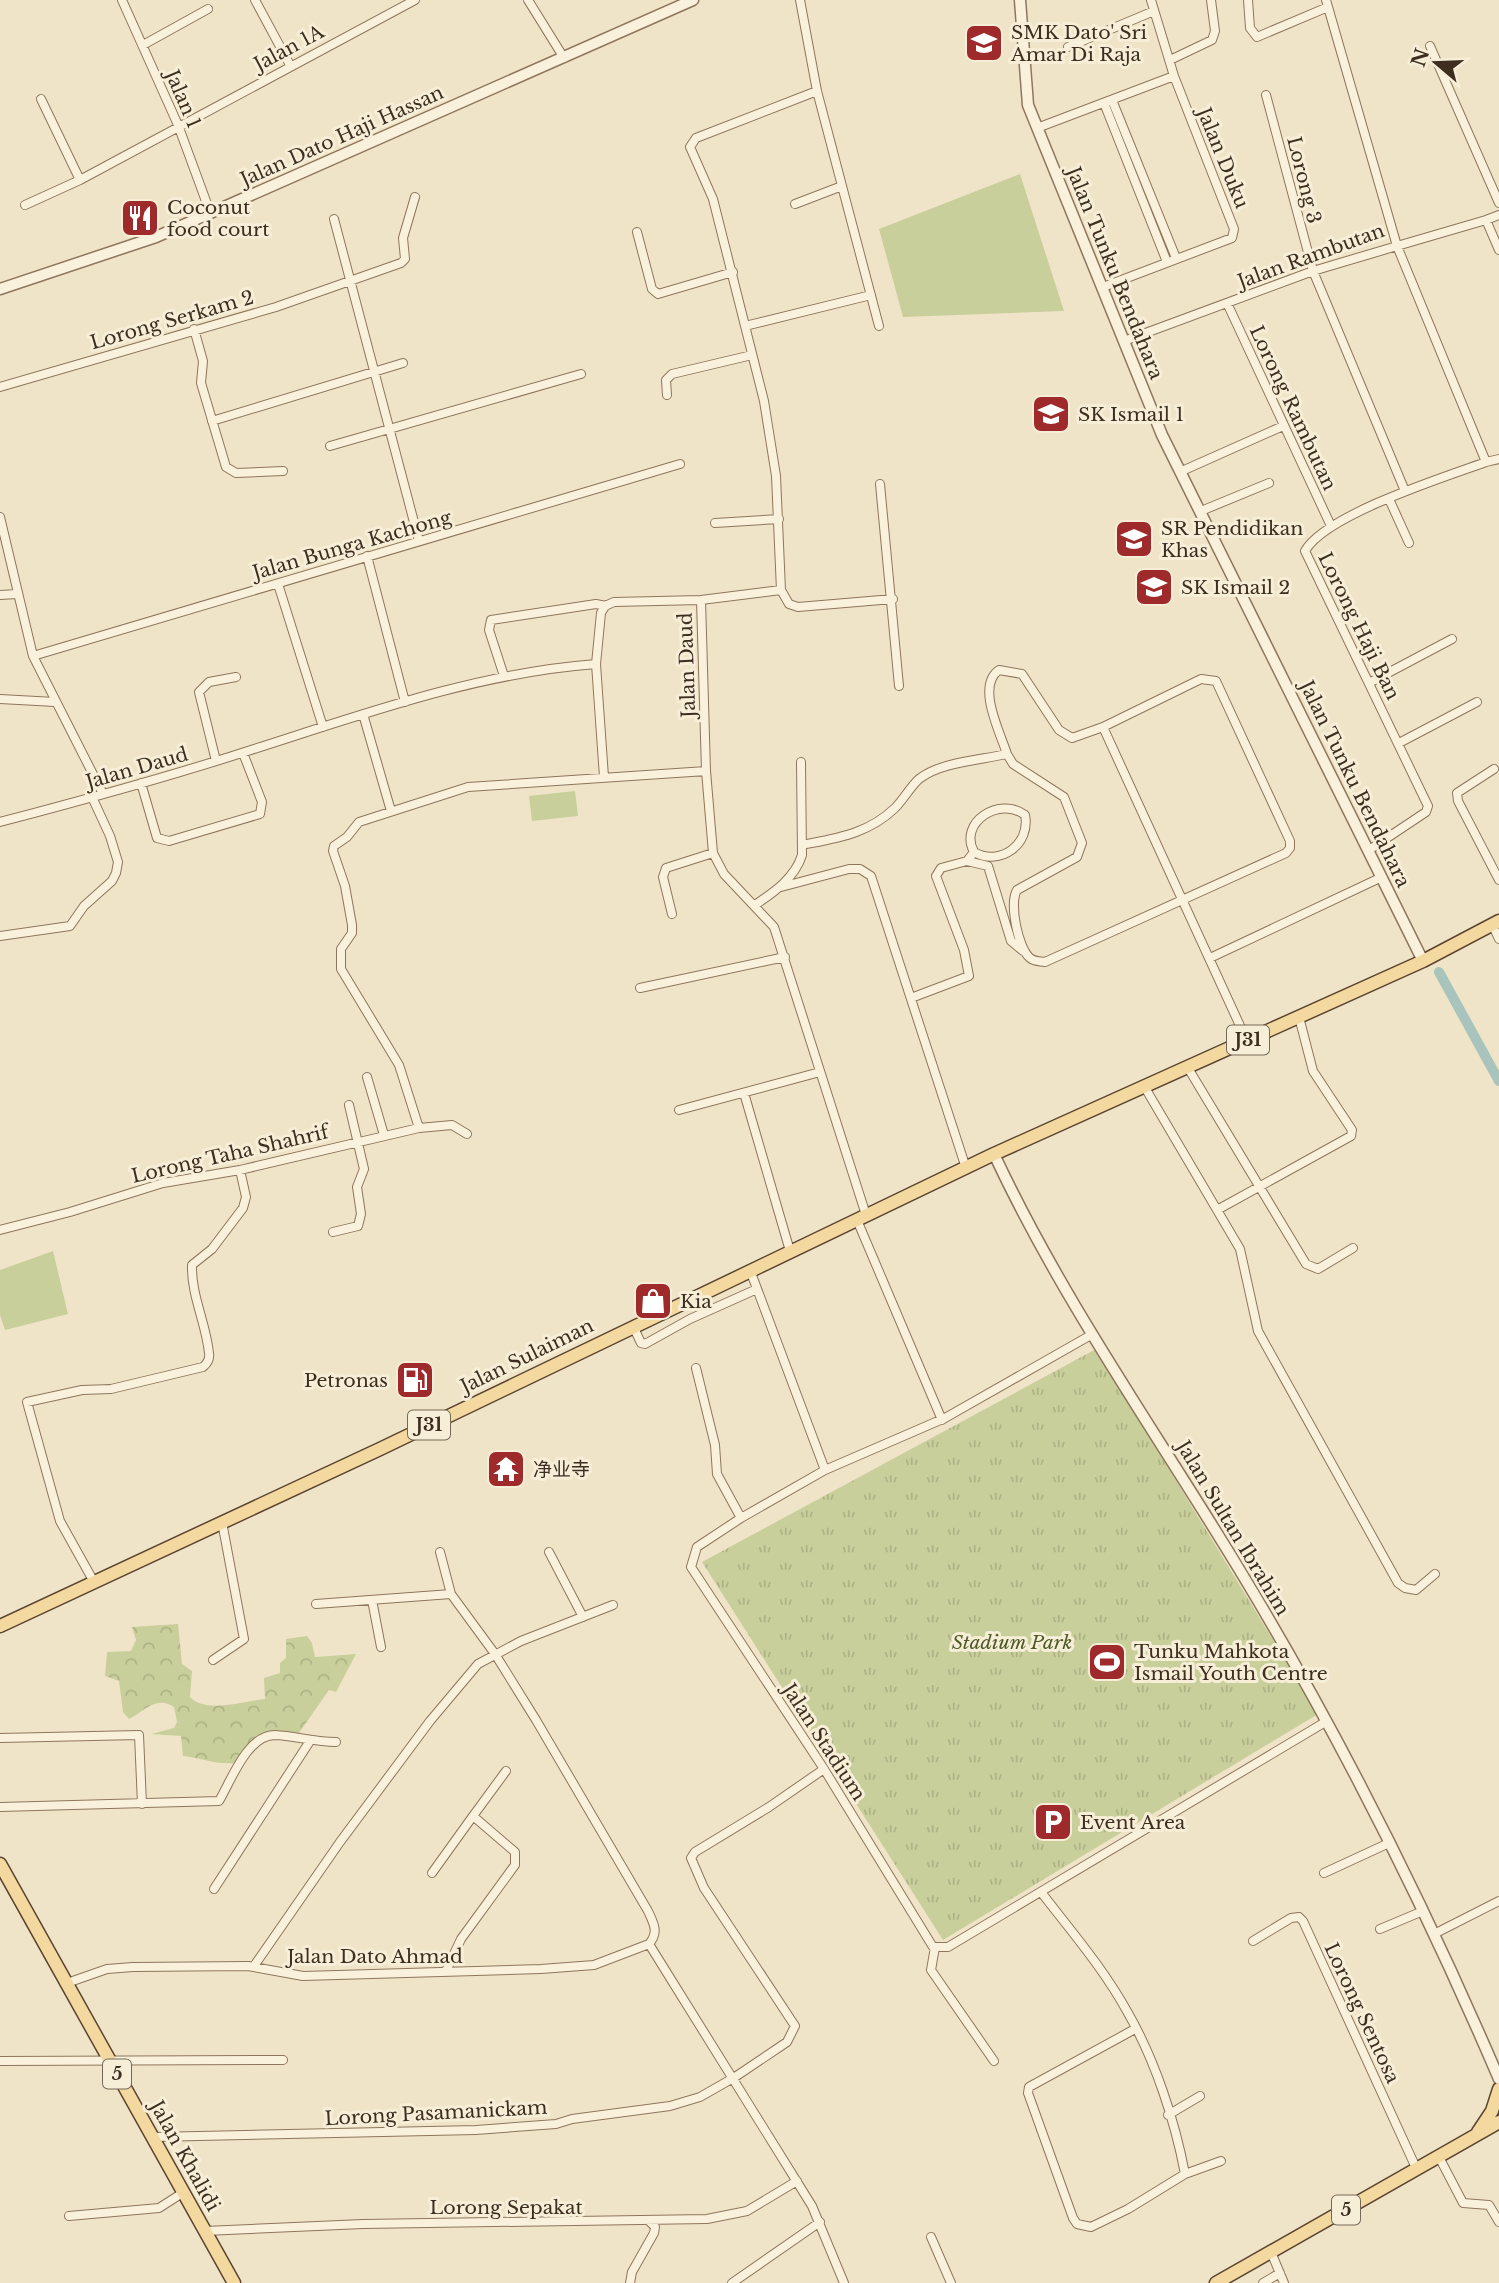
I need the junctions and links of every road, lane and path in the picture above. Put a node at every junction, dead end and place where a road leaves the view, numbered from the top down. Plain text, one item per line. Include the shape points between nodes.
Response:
1 (122, 0) edge
2 (255, 0) edge
3 (415, 0) edge
4 (528, 0) edge
5 (693, 0) edge
6 (800, 0) edge
7 (1020, 0) edge
8 (1151, 0) edge
9 (1211, 0) edge
10 (1248, 0) edge
11 (1327, 4) edge
12 (208, 9) dead end
13 (1154, 11) junction
14 (143, 45) junction
15 (1430, 46) dead end
16 (1068, 47) dead end
17 (564, 58) junction
18 (1170, 60) junction
19 (290, 65) junction
20 (1174, 76) junction
21 (817, 91) junction
22 (1266, 96) dead end
23 (41, 99) dead end
24 (1108, 102) junction
25 (178, 125) junction
26 (1037, 128) junction
27 (80, 180) junction
28 (842, 186) junction
29 (415, 197) dead end
30 (1499, 203) edge
31 (795, 204) dead end
32 (25, 205) dead end
33 (210, 212) junction
34 (1499, 215) edge
35 (334, 219) dead end
36 (1486, 220) junction
37 (637, 232) dead end
38 (1397, 246) junction
39 (1499, 250) edge
40 (1171, 260) junction
41 (1313, 271) junction
42 (733, 272) junction
43 (351, 280) junction
44 (1103, 287) junction
45 (0, 289) edge
46 (870, 295) junction
47 (1227, 303) junction
48 (745, 326) junction
49 (879, 326) dead end
50 (194, 329) junction
51 (1124, 341) junction
52 (752, 355) junction
53 (403, 363) dead end
54 (373, 374) junction
55 (581, 374) dead end
56 (0, 387) edge
57 (667, 395) dead end
58 (212, 421) junction
59 (1283, 426) junction
60 (388, 429) junction
61 (330, 446) dead end
62 (1499, 460) edge
63 (1486, 462) junction
64 (680, 464) dead end
65 (283, 471) dead end
66 (1182, 471) junction
67 (1269, 483) dead end
68 (880, 484) dead end
69 (1405, 491) junction
70 (1389, 499) junction
71 (1201, 511) junction
72 (0, 517) edge
73 (779, 519) junction
74 (715, 523) dead end
75 (1331, 526) junction
76 (419, 541) junction
77 (1409, 543) dead end
78 (367, 556) junction
79 (278, 584) junction
80 (780, 590) junction
81 (0, 594) edge
82 (17, 594) junction
83 (893, 599) junction
84 (702, 600) junction
85 (606, 606) junction
86 (1452, 639) dead end
87 (33, 656) junction
88 (596, 664) junction
89 (504, 676) junction
90 (236, 677) dead end
91 (1369, 684) junction
92 (899, 686) dead end
93 (0, 699) edge
94 (55, 702) junction
95 (405, 702) junction
96 (1477, 702) dead end
97 (363, 714) junction
98 (323, 727) junction
99 (1103, 727) junction
100 (1399, 743) junction
101 (243, 752) junction
102 (1007, 754) junction
103 (216, 761) junction
104 (801, 762) dead end
105 (1494, 769) dead end
106 (706, 771) junction
107 (604, 777) junction
108 (141, 783) junction
109 (103, 794) junction
110 (92, 797) junction
111 (391, 811) junction
112 (0, 822) edge
113 (802, 845) junction
114 (1369, 850) junction
115 (974, 852) junction
116 (713, 853) junction
117 (967, 861) junction
118 (1382, 877) junction
119 (1499, 880) edge
120 (781, 887) junction
121 (1182, 900) junction
122 (755, 905) junction
123 (672, 914) dead end
124 (1496, 923) edge
125 (0, 936) edge
126 (1499, 939) edge
127 (1023, 951) junction
128 (785, 957) junction
129 (1210, 958) junction
130 (1423, 961) junction
131 (640, 988) dead end
132 (911, 998) junction
133 (1299, 1017) junction
134 (1247, 1041) junction
135 (1188, 1068) junction
136 (820, 1073) junction
137 (367, 1077) dead end
138 (1144, 1086) junction
139 (744, 1093) junction
140 (349, 1105) dead end
141 (679, 1111) dead end
142 (419, 1128) junction
143 (467, 1134) dead end
144 (384, 1135) junction
145 (358, 1141) junction
146 (994, 1154) junction
147 (965, 1168) junction
148 (240, 1170) junction
149 (1259, 1185) junction
150 (1217, 1210) junction
151 (861, 1217) junction
152 (0, 1230) edge
153 (333, 1232) dead end
154 (1353, 1248) dead end
155 (790, 1251) junction
156 (750, 1270) junction
157 (757, 1289) junction
158 (684, 1302) junction
159 (690, 1319) junction
160 (633, 1326) junction
161 (1091, 1335) junction
162 (696, 1368) dead end
163 (942, 1420) junction
164 (825, 1470) junction
165 (741, 1518) junction
166 (222, 1522) junction
167 (440, 1552) dead end
168 (549, 1552) dead end
169 (1435, 1574) dead end
170 (94, 1582) junction
171 (451, 1594) junction
172 (372, 1600) junction
173 (316, 1604) dead end
174 (613, 1605) dead end
175 (583, 1617) junction
176 (0, 1626) edge
177 (381, 1647) dead end
178 (495, 1654) junction
179 (213, 1660) dead end
180 (1327, 1721) junction
181 (0, 1738) edge
182 (310, 1741) junction
183 (336, 1742) dead end
184 (824, 1769) junction
185 (506, 1771) dead end
186 (142, 1804) junction
187 (0, 1807) edge
188 (473, 1816) junction
189 (1389, 1843) junction
190 (0, 1864) edge
191 (1324, 1872) dead end
192 (432, 1874) dead end
193 (214, 1889) dead end
194 (1041, 1892) junction
195 (1499, 1902) edge
196 (1423, 1911) junction
197 (1380, 1929) dead end
198 (1434, 1934) junction
199 (1254, 1941) dead end
200 (645, 1946) junction
201 (935, 1947) junction
202 (254, 1966) junction
203 (446, 1971) junction
204 (67, 1983) junction
205 (1135, 2029) junction
206 (283, 2060) dead end
207 (0, 2061) edge
208 (993, 2062) dead end
209 (110, 2063) junction
210 (734, 2077) junction
211 (1499, 2079) edge
212 (1499, 2089) edge
213 (1200, 2096) dead end
214 (1168, 2115) junction
215 (1499, 2122) edge
216 (1499, 2133) edge
217 (1476, 2136) junction
218 (153, 2137) junction
219 (1439, 2157) junction
220 (1220, 2161) dead end
221 (1417, 2170) junction
222 (1185, 2174) junction
223 (797, 2181) junction
224 (184, 2192) junction
225 (69, 2216) dead end
226 (650, 2222) junction
227 (820, 2222) junction
228 (1499, 2222) edge
229 (205, 2231) junction
230 (931, 2237) dead end
231 (1271, 2252) junction
232 (1280, 2273) junction
233 (234, 2283) edge
234 (630, 2283) edge
235 (732, 2283) edge
236 (844, 2283) edge
237 (951, 2283) edge
238 (1216, 2283) edge
239 (1263, 2283) edge
240 (1284, 2283) edge

1 - 14 street, Jalan 1
2 - 19 street
3 - 19 street, Jalan 1A
4 - 17 street
5 - 17 street, Jalan Dato Haji Hassan
6 - 21 street
7 - 26 street, Jalan Tunku Bendahara via 1027,96
8 - 13 street, Jalan Duku
9 - 18 street via 1212,40
10 - 11 street, Jalan Rambutan via 1250,28 1257,37
11 - 38 street, Jalan Rambutan
12 - 14 street
13 - 16 street
13 - 18 street, Jalan Duku
14 - 25 street, Jalan 1
15 - 30 street
17 - 33 street, Jalan Dato Haji Hassan
18 - 20 street, Jalan Duku
19 - 25 street, Jalan 1A
20 - 24 street
20 - 40 street, Jalan Duku via 1234,229 1232,238
21 - 28 street
21 - 42 street via 696,138 690,147 713,199
22 - 41 street, Lorong 3
23 - 27 street
24 - 26 street
24 - 40 street
25 - 27 street, Jalan 1A
25 - 33 street, Jalan 1
26 - 44 street, Jalan Tunku Bendahara
27 - 32 street, Jalan 1A
28 - 31 street
28 - 46 street
29 - 43 street, Lorong Serkam 2 via 403,238 405,259
33 - 45 street, Jalan Dato Haji Hassan via 133,246
34 - 36 street
35 - 43 street
36 - 38 street
36 - 39 street
37 - 42 street via 652,289 658,294
38 - 41 street, Jalan Rambutan
38 - 63 street
40 - 44 street, Jalan Duku
41 - 47 street, Jalan Rambutan
41 - 69 street, Lorong 3
42 - 48 street
43 - 50 street, Lorong Serkam 2
43 - 54 street
44 - 51 street, Jalan Tunku Bendahara
46 - 48 street
46 - 49 street
47 - 51 street, Jalan Rambutan
47 - 59 street, Lorong Rambutan
48 - 52 street
50 - 56 street, Lorong Serkam 2
50 - 58 street
51 - 66 street, Jalan Tunku Bendahara via 1162,435
52 - 57 street via 671,374 666,380
52 - 73 street via 772,442
53 - 54 street
54 - 58 street
54 - 60 street
55 - 60 street
58 - 65 street via 228,471
59 - 66 street
59 - 75 street, Lorong Rambutan
60 - 61 street
60 - 76 street
62 - 63 street, Lorong Haji Ban
63 - 69 street, Lorong Haji Ban
64 - 76 street, Jalan Bunga Kachong
66 - 71 street, Jalan Tunku Bendahara
67 - 71 street
68 - 83 street
69 - 70 street, Lorong Haji Ban
70 - 75 street, Lorong Haji Ban
70 - 77 street
71 - 114 street, Jalan Tunku Bendahara
72 - 82 street
73 - 74 street
73 - 80 street
75 - 91 street, Lorong Haji Ban via 1309,544 1306,556
76 - 78 street, Jalan Bunga Kachong
78 - 79 street, Jalan Bunga Kachong
78 - 95 street
79 - 87 street, Jalan Bunga Kachong
79 - 98 street
80 - 83 street via 789,604 798,607
80 - 84 street
81 - 82 street
82 - 87 street
83 - 92 street
84 - 85 street, Jalan Daud
84 - 106 street, Jalan Daud
85 - 88 street via 599,622
85 - 89 street, Jalan Daud via 491,620 489,630
86 - 91 street
87 - 94 street
88 - 89 street, Jalan Daud
88 - 107 street
89 - 95 street, Jalan Daud
90 - 103 street via 209,682 199,692
91 - 100 street, Lorong Haji Ban
93 - 94 street
94 - 109 street
95 - 97 street, Jalan Daud
96 - 100 street
97 - 98 street, Jalan Daud
97 - 111 street
98 - 101 street, Jalan Daud
99 - 102 street via 1079,737 1064,735 1022,674 999,670 988,690
99 - 121 street
99 - 121 street via 1201,680 1216,681 1290,841 1286,853
100 - 114 street, Lorong Haji Ban via 1428,806
101 - 103 street, Jalan Daud
101 - 108 street via 262,802 260,814 163,842 157,838
102 - 113 street via 942,768 920,778 877,824
102 - 127 street via 1013,764 1064,797 1082,843 1077,857 1017,890 1012,904
103 - 108 street, Jalan Daud
104 - 113 street
105 - 119 street via 1457,793
106 - 107 street
106 - 116 street, Jalan Daud
107 - 111 street via 468,787
108 - 109 street, Jalan Daud
109 - 110 street, Jalan Daud
110 - 112 street, Jalan Daud
110 - 125 street via 118,862 112,881 83,906 70,926
111 - 142 street via 359,822 334,845 352,925 339,960 399,1065
113 - 120 street via 799,865
114 - 118 street, Jalan Tunku Bendahara
115 - 115 street via 970,832 982,816 1012,808 1025,815 1025,835 1019,845 997,856 984,858
115 - 117 street
116 - 122 street, Jalan Daud via 724,874
116 - 123 street via 666,868 663,877
117 - 127 street via 988,866 1011,940
117 - 132 street via 941,868 936,877 970,976
118 - 129 street
118 - 130 street, Jalan Tunku Bendahara
120 - 122 street
120 - 132 street via 849,869 871,876
121 - 127 street via 1045,962
121 - 129 street
122 - 128 street, Jalan Daud via 775,927
124 - 126 street
124 - 130 main road, J31
128 - 131 street
128 - 136 street, Jalan Daud
129 - 134 street
130 - 133 main road, J31
132 - 147 street
133 - 134 main road, J31
133 - 149 street via 1313,1071 1352,1136
134 - 135 main road, J31
135 - 138 main road, J31
135 - 149 street
136 - 139 street
136 - 151 street, Jalan Daud
137 - 144 street
138 - 146 main road, J31
138 - 150 street
139 - 141 street
139 - 155 street
140 - 145 street
142 - 143 street, Lorong Taha Shahrif via 453,1125
142 - 144 street, Lorong Taha Shahrif
144 - 145 street, Lorong Taha Shahrif
145 - 148 street, Lorong Taha Shahrif
145 - 153 street via 364,1169 357,1187 361,1219 358,1226
146 - 147 main road, Jalan Sulaiman / J31
146 - 161 street, Jalan Sultan Ibrahim
147 - 151 main road, Jalan Sulaiman / J31
148 - 152 street, Lorong Taha Shahrif via 163,1183
148 - 170 street via 246,1197 243,1208 220,1241 192,1265 209,1352 207,1363 153,1380 27,1402 60,1521
149 - 150 street
149 - 154 street via 1313,1269
150 - 169 street via 1243,1255 1258,1331 1398,1583 1416,1590
151 - 155 main road, Jalan Sulaiman / J31
151 - 163 street, Jalan Daud
155 - 156 main road, Jalan Sulaiman / J31
156 - 157 street
156 - 158 main road, Jalan Sulaiman / J31
157 - 159 street
157 - 164 street
158 - 159 street
158 - 160 main road, Jalan Sulaiman / J31
159 - 160 street via 645,1344 640,1343
160 - 166 main road, Jalan Sulaiman / J31
161 - 163 street, Jalan Stadium
161 - 180 street, Jalan Sultan Ibrahim via 1240,1570
162 - 165 street via 715,1445 717,1474
163 - 164 street, Jalan Stadium
164 - 165 street, Jalan Stadium
165 - 184 street, Jalan Stadium via 697,1547 691,1567
166 - 170 main road, Jalan Sulaiman / J31
166 - 179 street via 244,1639
167 - 171 street
168 - 175 street
170 - 176 main road, Jalan Sulaiman / J31
171 - 172 street
171 - 178 street
172 - 173 street
172 - 177 street
174 - 175 street
175 - 178 street
178 - 200 street via 649,1911 655,1937
178 - 202 street via 478,1664 430,1721
180 - 189 street, Jalan Sultan Ibrahim
180 - 194 street
181 - 186 street via 139,1735
182 - 183 street
182 - 186 street via 265,1737 241,1762 219,1801
182 - 193 street
184 - 201 street, Jalan Stadium
184 - 210 street, Lorong Pasamanickam via 691,1858 704,1888 795,2026 787,2042
185 - 188 street
186 - 187 street
188 - 192 street
188 - 203 street via 515,1852 515,1865 461,1939
189 - 191 street
189 - 196 street, Jalan Sultan Ibrahim
190 - 204 main road, Jalan Khalidi / 5
194 - 201 street via 948,1947
194 - 205 street via 1115,1991
195 - 198 street
196 - 197 street
196 - 198 street, Jalan Sultan Ibrahim
198 - 211 street, Jalan Sultan Ibrahim
199 - 221 street, Lorong Sentosa via 1291,1918 1303,1921
200 - 203 street, Jalan Dato Ahmad via 594,1965
200 - 210 street
201 - 208 street via 930,1970
202 - 203 street, Jalan Dato Ahmad via 303,1976
202 - 204 street, Jalan Dato Ahmad via 107,1969
204 - 209 main road, Jalan Khalidi / 5
205 - 214 street
205 - 222 street via 1029,2087 1028,2093 1077,2224 1091,2227 1128,2210
206 - 209 street
207 - 209 street
209 - 218 main road, Jalan Khalidi / 5
210 - 218 street, Lorong Pasamanickam via 690,2101 546,2124 426,2132
210 - 223 street
212 - 217 main road
213 - 214 street
214 - 222 street
215 - 217 main road, 5
216 - 217 main road
217 - 219 main road, 5
218 - 224 main road, Jalan Khalidi / 5
219 - 221 main road, 5
219 - 228 street via 1464,2203 1489,2205
220 - 222 street
221 - 231 main road, 5
223 - 226 street, Lorong Sepakat via 747,2211
223 - 227 street
224 - 225 street via 159,2208
224 - 229 main road, Jalan Khalidi / 5
226 - 229 street, Lorong Sepakat via 363,2224
226 - 234 street via 654,2233
227 - 235 street
227 - 236 street
229 - 233 main road, Jalan Khalidi / 5
230 - 237 street
231 - 232 street
231 - 238 main road, 5
232 - 239 street
232 - 240 street

